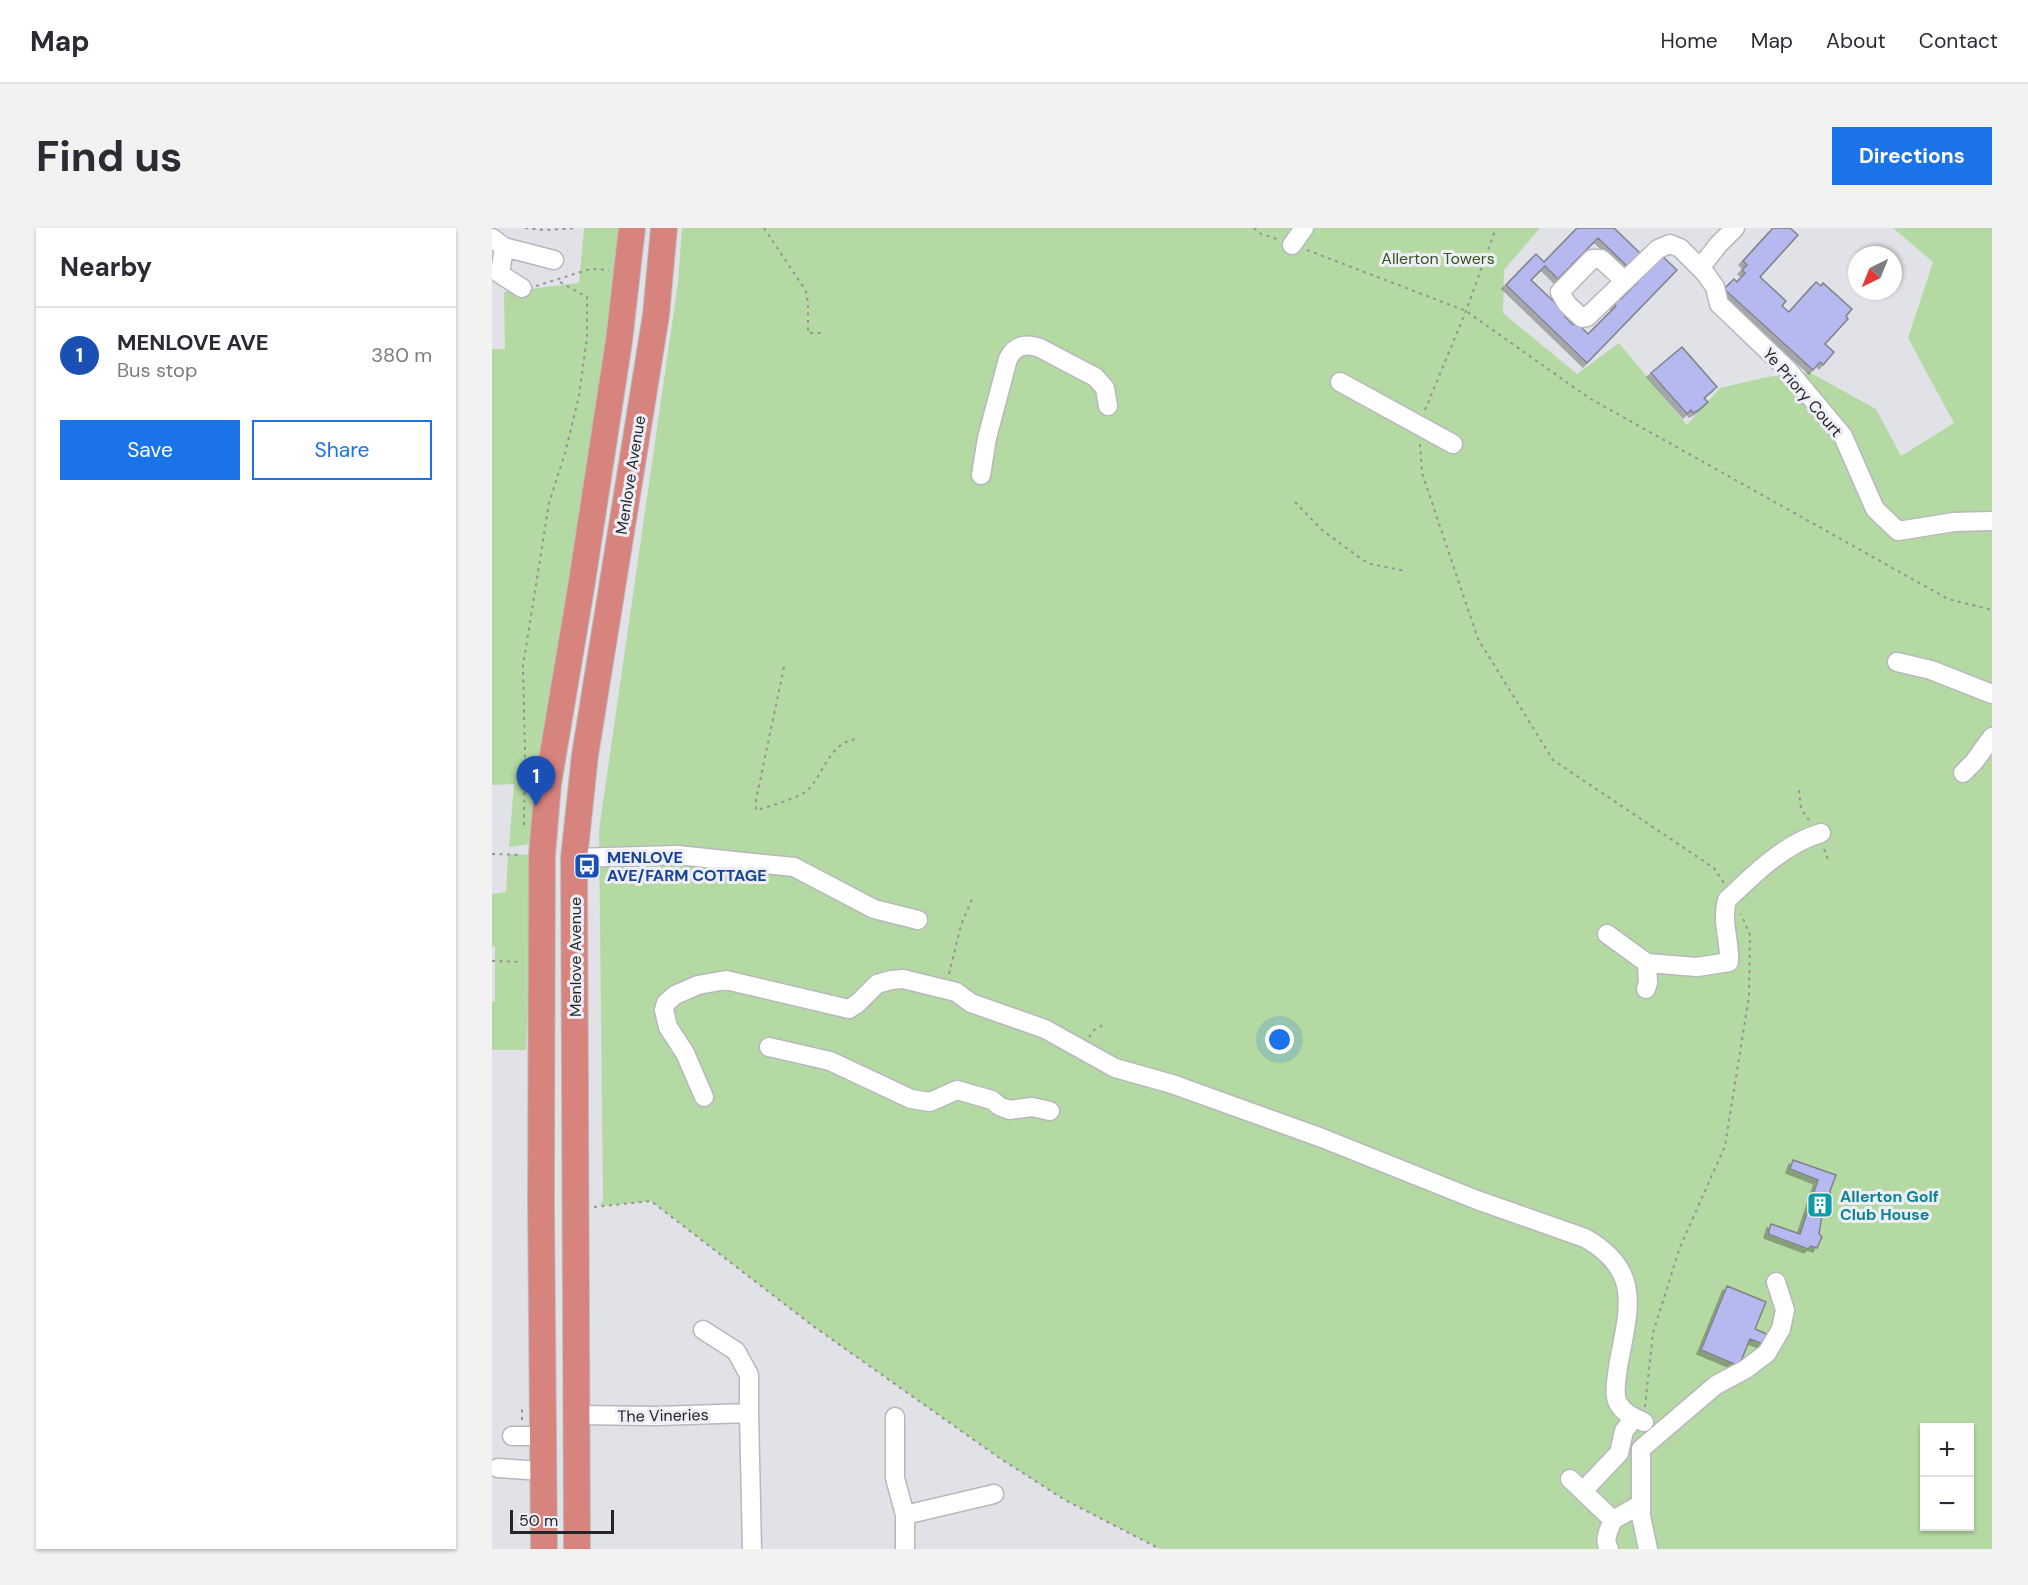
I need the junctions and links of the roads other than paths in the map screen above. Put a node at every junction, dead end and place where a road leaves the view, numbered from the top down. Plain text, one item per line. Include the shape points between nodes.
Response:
1 (632, 228) edge
2 (664, 228) edge
3 (1304, 228) edge
4 (1736, 228) edge
5 (498, 243) edge
6 (1292, 244) road end
7 (554, 260) dead end
8 (1700, 268) junction
9 (1625, 281) dead end
10 (522, 288) road end
11 (1340, 382) dead end
12 (1108, 406) dead end
13 (1453, 444) dead end
14 (981, 475) dead end
15 (1992, 521) edge
16 (1898, 662) dead end
17 (1992, 694) edge
18 (1992, 737) edge
19 (1963, 773) dead end
20 (1821, 833) dead end
21 (542, 855) junction
22 (574, 858) junction
23 (918, 920) dead end
24 (1607, 934) dead end
25 (1647, 963) junction
26 (1646, 988) dead end
27 (769, 1047) dead end
28 (704, 1097) dead end
29 (1050, 1111) dead end
30 (1776, 1282) dead end
31 (703, 1330) dead end
32 (749, 1413) junction
33 (578, 1415) junction
34 (895, 1417) dead end
35 (512, 1436) dead end
36 (542, 1436) junction
37 (498, 1468) dead end
38 (542, 1471) junction
39 (994, 1494) dead end
40 (1641, 1504) junction
41 (905, 1515) junction
42 (1613, 1520) junction
43 (538, 1533) edge
44 (577, 1549) edge
45 (752, 1549) edge
46 (905, 1549) edge
47 (1609, 1549) edge
48 (1648, 1549) edge

1 - 21 highway, Menlove Avenue via 581,588 548,784
2 - 22 highway, Menlove Avenue via 656,315 585,755
3 - 6 street
4 - 8 street
5 - 7 street
5 - 10 street via 500,274
8 - 9 street via 1680,248 1670,244 1658,249
8 - 15 street, Ye Priory Court via 1715,287 1719,304 1788,370 1843,436 1875,509 1898,531 1954,522
11 - 13 street
12 - 14 street via 1105,388 1095,376 1040,348 1019,347 1008,359
16 - 17 street via 1931,670
18 - 19 street
20 - 25 street via 1783,851 1726,900 1729,962 1697,967
21 - 22 highway
21 - 36 highway, Menlove Avenue
22 - 23 street via 677,855 794,867 874,909
22 - 33 highway, Menlove Avenue
24 - 25 street
25 - 26 street
27 - 29 street via 830,1061 911,1099 930,1102 957,1090 992,1100 1009,1110 1032,1107
28 - 42 street via 685,1053 668,1027 664,1010 675,995 698,985 726,980 849,1009 877,984 903,979 956,992 983,1008 1045,1029 1114,1068 1172,1084 1322,1138 1585,1238 1619,1265 1629,1307 1616,1380 1617,1402 1629,1416 1639,1420 1624,1431 1619,1453 1576,1485
30 - 40 street via 1785,1310 1781,1329 1767,1353 1716,1385 1641,1449
31 - 32 street via 736,1352 749,1375
32 - 33 street, The Vineries
32 - 45 street
33 - 44 highway, Menlove Avenue
34 - 41 street via 895,1478
35 - 36 street
36 - 38 highway, Menlove Avenue
37 - 38 street
38 - 43 highway, Menlove Avenue
39 - 41 street
40 - 42 street
40 - 48 street
41 - 46 street
42 - 47 street via 1607,1533

